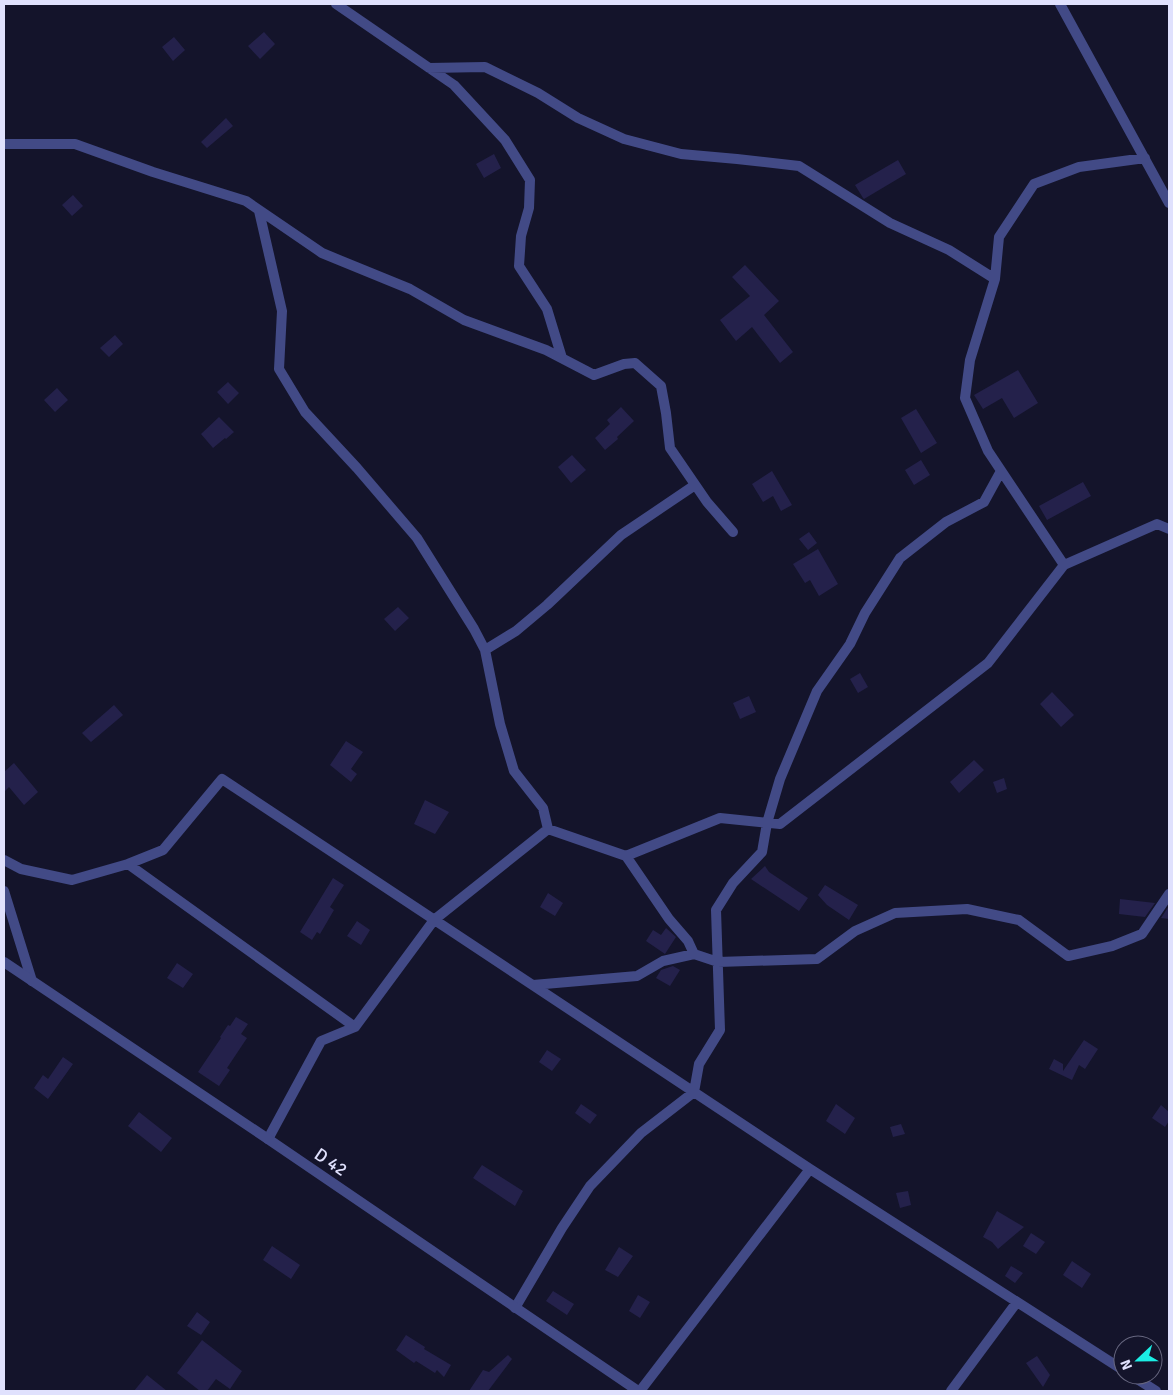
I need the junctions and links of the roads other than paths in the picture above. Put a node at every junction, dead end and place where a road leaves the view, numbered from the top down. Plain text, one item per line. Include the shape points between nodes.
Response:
1 (336, 4) edge
2 (1060, 4) edge
3 (429, 68) junction
4 (4, 144) edge
5 (1145, 158) junction
6 (1169, 203) edge
7 (259, 211) junction
8 (995, 279) junction
9 (562, 358) junction
10 (1001, 471) junction
11 (695, 485) junction
12 (1169, 529) edge
13 (733, 532) dead end
14 (1064, 565) junction
15 (485, 650) junction
16 (767, 823) junction
17 (548, 829) junction
18 (626, 856) junction
19 (4, 860) edge
20 (128, 864) junction
21 (4, 891) edge
22 (1169, 894) edge
23 (434, 920) junction
24 (694, 954) junction
25 (4, 962) edge
26 (718, 962) junction
27 (32, 981) junction
28 (532, 985) junction
29 (355, 1027) junction
30 (694, 1092) junction
31 (268, 1139) junction
32 (810, 1168) junction
33 (1017, 1302) junction
34 (515, 1308) junction
35 (1113, 1364) edge
36 (639, 1391) edge
37 (951, 1391) edge

1 - 3 street
2 - 5 street
3 - 8 street via 485,67 538,93 578,118 624,139 681,154 800,166 890,223 949,250
3 - 9 street via 454,85 505,140 530,180 530,208 521,236 519,266 547,309
4 - 7 street via 75,144 246,201
5 - 6 street
5 - 8 street via 1079,167 1034,184 999,237
7 - 9 street via 322,254 410,289 464,320
7 - 15 street via 282,311 279,369 305,412 417,538
8 - 10 street via 970,360 965,398 988,451
9 - 11 street via 594,375 624,364 635,364 660,386 670,448
10 - 14 street
10 - 16 street via 984,502 946,522 900,558 865,613 850,644 817,691 780,778
11 - 13 street
11 - 15 street via 621,536 535,616
12 - 14 street via 1157,524
14 - 16 street via 988,662 780,824
15 - 17 street via 500,724 514,770 543,808
16 - 18 street via 720,818
16 - 26 street via 762,852 733,883 716,910
17 - 18 street
17 - 23 street
18 - 24 street
19 - 20 street via 20,869 72,880
20 - 23 street via 163,850 222,779
20 - 29 street
21 - 27 street
22 - 26 street via 1142,934 1112,946 1068,956 1019,920 967,909 895,913 854,931 816,959
23 - 28 street
23 - 29 street
24 - 26 street
24 - 28 street via 662,961 637,976
25 - 27 street, D 42 / D 42
26 - 30 street via 720,1030 699,1064
27 - 31 street, D 42 / D 42
28 - 30 street
29 - 31 street via 321,1041
30 - 32 street
30 - 34 street via 641,1133 590,1186
31 - 34 street, D 42 / D 42
32 - 33 street
32 - 36 street
33 - 35 street
33 - 37 street
34 - 36 street, D 42 / D 42

